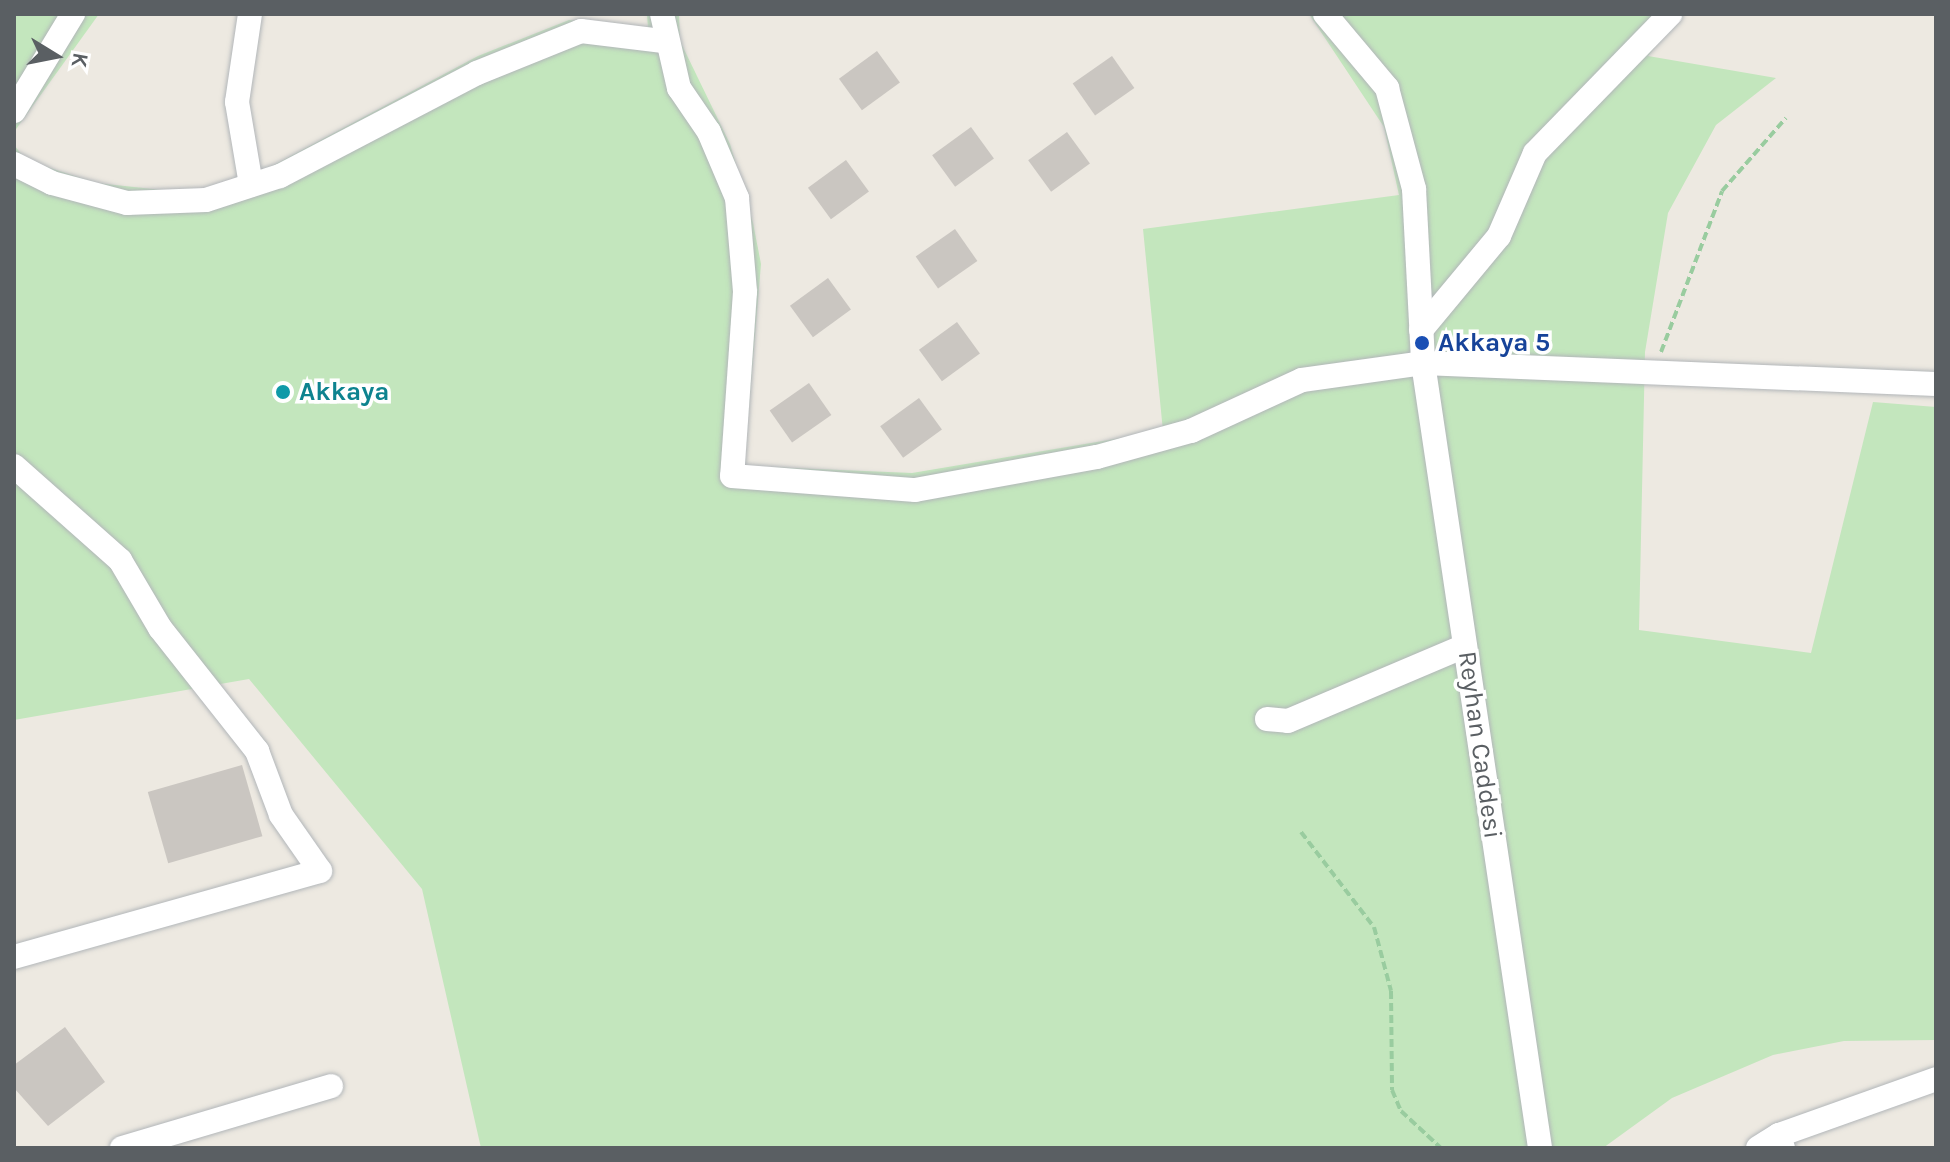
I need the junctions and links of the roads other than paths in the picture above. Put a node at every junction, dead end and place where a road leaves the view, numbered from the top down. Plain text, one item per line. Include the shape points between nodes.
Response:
1 (73, 14) edge
2 (250, 14) edge
3 (662, 14) edge
4 (1325, 14) edge
5 (1670, 14) edge
6 (663, 41) junction
7 (14, 111) edge
8 (14, 164) edge
9 (251, 185) junction
10 (1422, 345) junction
11 (1936, 384) edge
12 (14, 466) edge
13 (1465, 646) junction
14 (1267, 719) dead end
15 (14, 957) edge
16 (1936, 1079) edge
17 (331, 1086) dead end
18 (1773, 1144) edge
19 (122, 1148) edge
20 (1540, 1148) edge

1 - 7 street
2 - 9 street via 237,102
3 - 6 street
4 - 10 street, Reyhan Caddesi via 1387,88 1414,189
5 - 10 street via 1535,153 1499,236
6 - 9 street via 581,31 477,73
6 - 10 street via 737,198 745,292 732,476 915,490 1097,457 1191,431 1302,380
8 - 9 street via 127,203 206,200
10 - 11 street via 1656,369
10 - 13 street, Reyhan Caddesi
12 - 15 street via 120,560 160,628 257,751 281,815 320,871
13 - 14 street via 1288,721
13 - 20 street, Reyhan Caddesi
16 - 18 street
17 - 19 street

